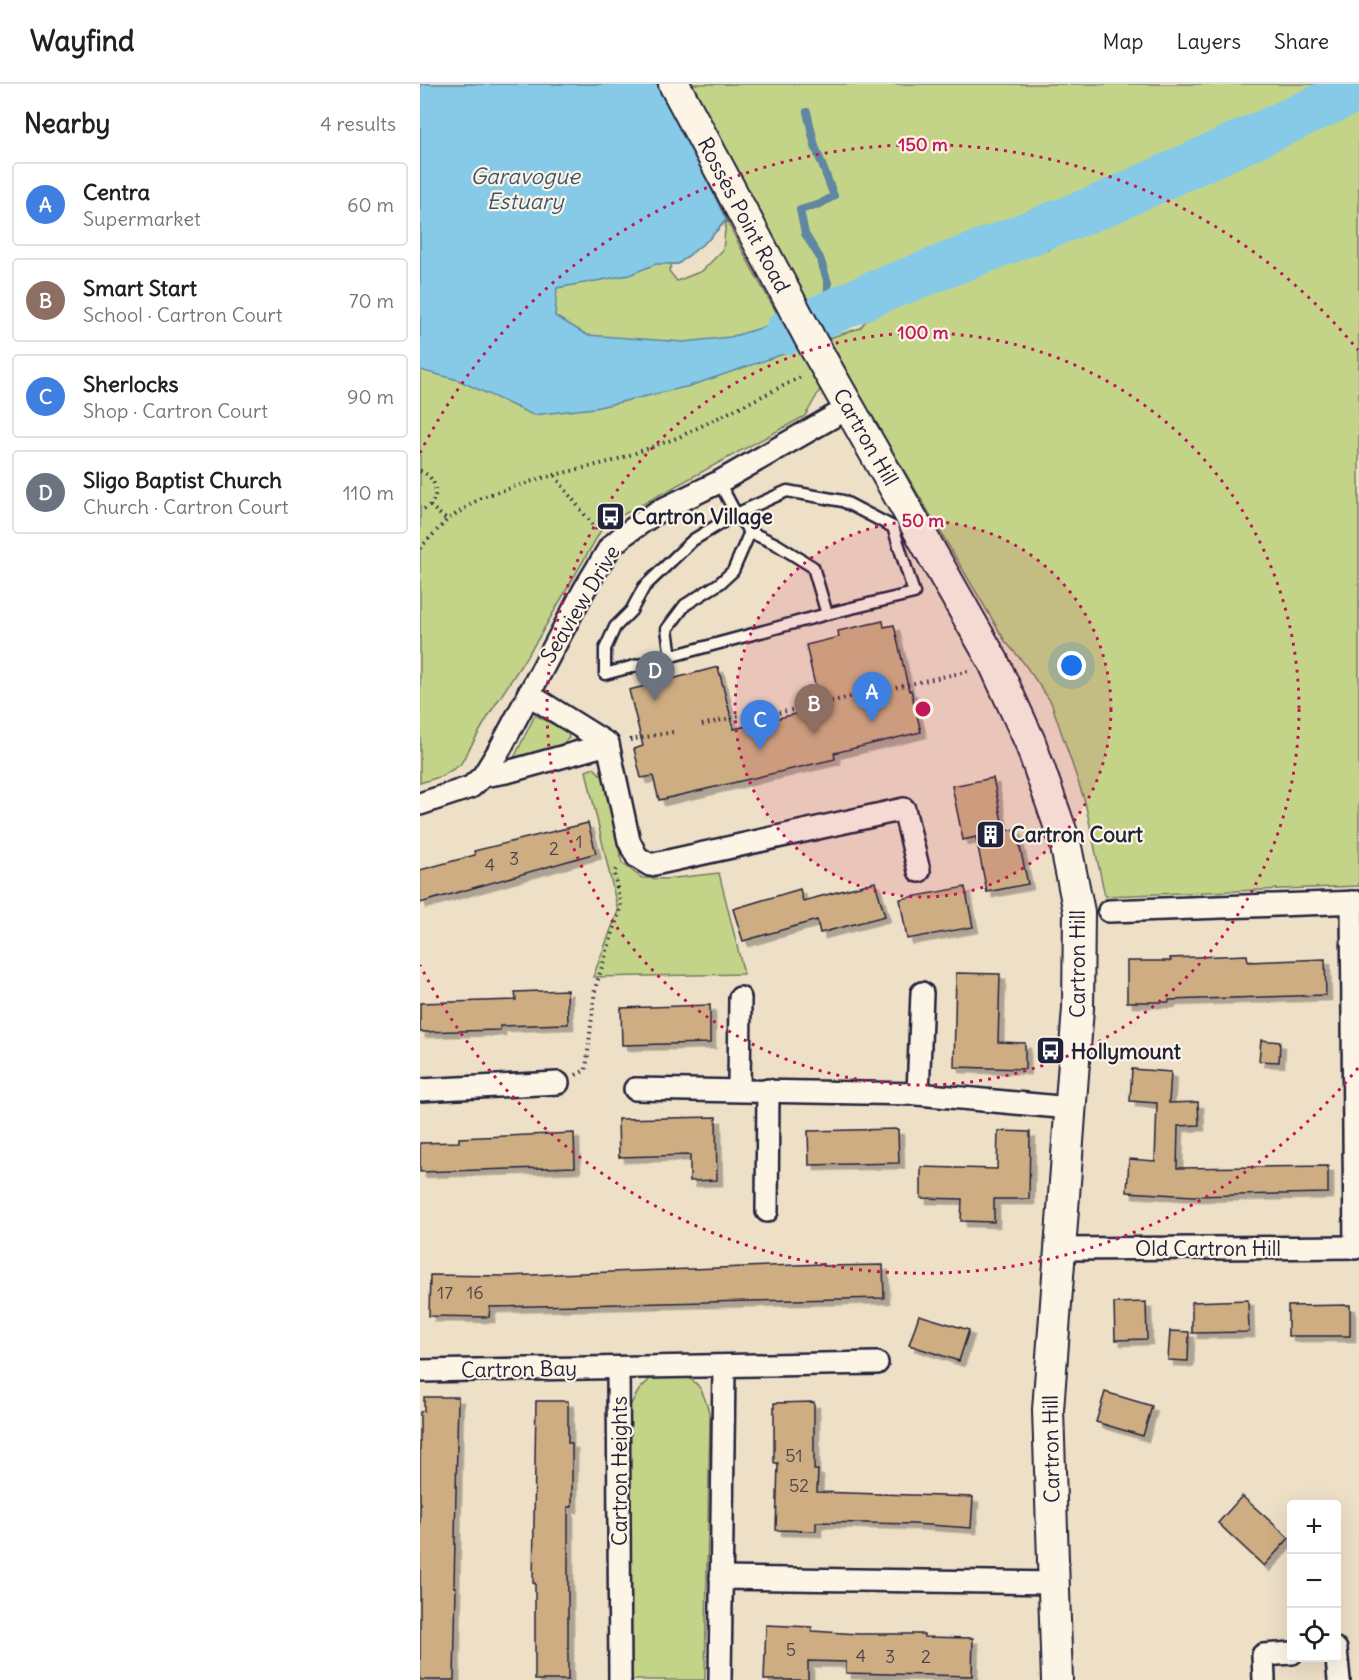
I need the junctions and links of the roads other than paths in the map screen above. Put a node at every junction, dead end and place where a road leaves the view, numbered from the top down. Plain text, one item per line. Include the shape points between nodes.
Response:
1 (674, 84) edge
2 (819, 355) joint
3 (850, 407) junction
4 (719, 482) junction
5 (736, 514) junction
6 (750, 532) junction
7 (827, 614) junction
8 (670, 657) junction
9 (528, 694) junction
10 (609, 744) junction
11 (483, 776) junction
12 (420, 804) edge
13 (919, 871) dead end
14 (1356, 902) edge
15 (1109, 911) dead end
16 (922, 993) dead end
17 (740, 998) dead end
18 (558, 1083) road end
19 (635, 1089) dead end
20 (420, 1090) edge
21 (739, 1090) junction
22 (768, 1090) junction
23 (918, 1094) junction
24 (1070, 1108) junction
25 (767, 1211) dead end
26 (1357, 1247) edge
27 (1061, 1249) junction
28 (877, 1363) dead end
29 (724, 1367) junction
30 (618, 1368) junction
31 (420, 1371) edge
32 (721, 1578) junction
33 (1054, 1583) junction
34 (1287, 1653) edge
35 (1337, 1662) edge
36 (620, 1680) edge
37 (720, 1680) edge
38 (1057, 1680) edge
39 (1264, 1680) edge
40 (1338, 1680) edge

1 - 2 main road, Rosses Point Road
2 - 3 main road, Cartron Hill
3 - 4 street, Seaview Drive
3 - 24 main road, Cartron Hill via 993,661 1030,742 1065,842 1080,912
4 - 5 lane
4 - 9 street, Seaview Drive via 657,513 610,547
5 - 6 lane
5 - 7 lane via 787,491 843,501 893,527 914,593
5 - 8 lane via 693,540 645,587 631,611 615,627 605,649 605,674
6 - 7 lane via 813,567
6 - 8 lane via 733,571 685,605 667,629
7 - 8 lane
9 - 10 street
9 - 11 street, Seaview Drive
10 - 11 street, Seaview Drive
10 - 13 street via 629,841 637,857 650,865 904,809
11 - 12 street, Seaview Drive via 471,787
14 - 15 street, Old Cartron Hill
14 - 26 street, Old Cartron Hill
16 - 23 street
17 - 21 street
18 - 20 street
19 - 21 street
21 - 22 street
22 - 23 street
22 - 25 street
23 - 24 street
24 - 27 main road, Cartron Hill
26 - 27 street, Old Cartron Hill
27 - 33 main road, Cartron Hill via 1048,1410
28 - 29 street, Cartron Heights
29 - 30 street, Cartron Heights
29 - 32 street
30 - 31 street, Cartron Bay
30 - 36 street, Cartron Heights
32 - 33 street
32 - 37 street
33 - 38 main road, Cartron Hill
34 - 39 street via 1263,1655
35 - 40 street

